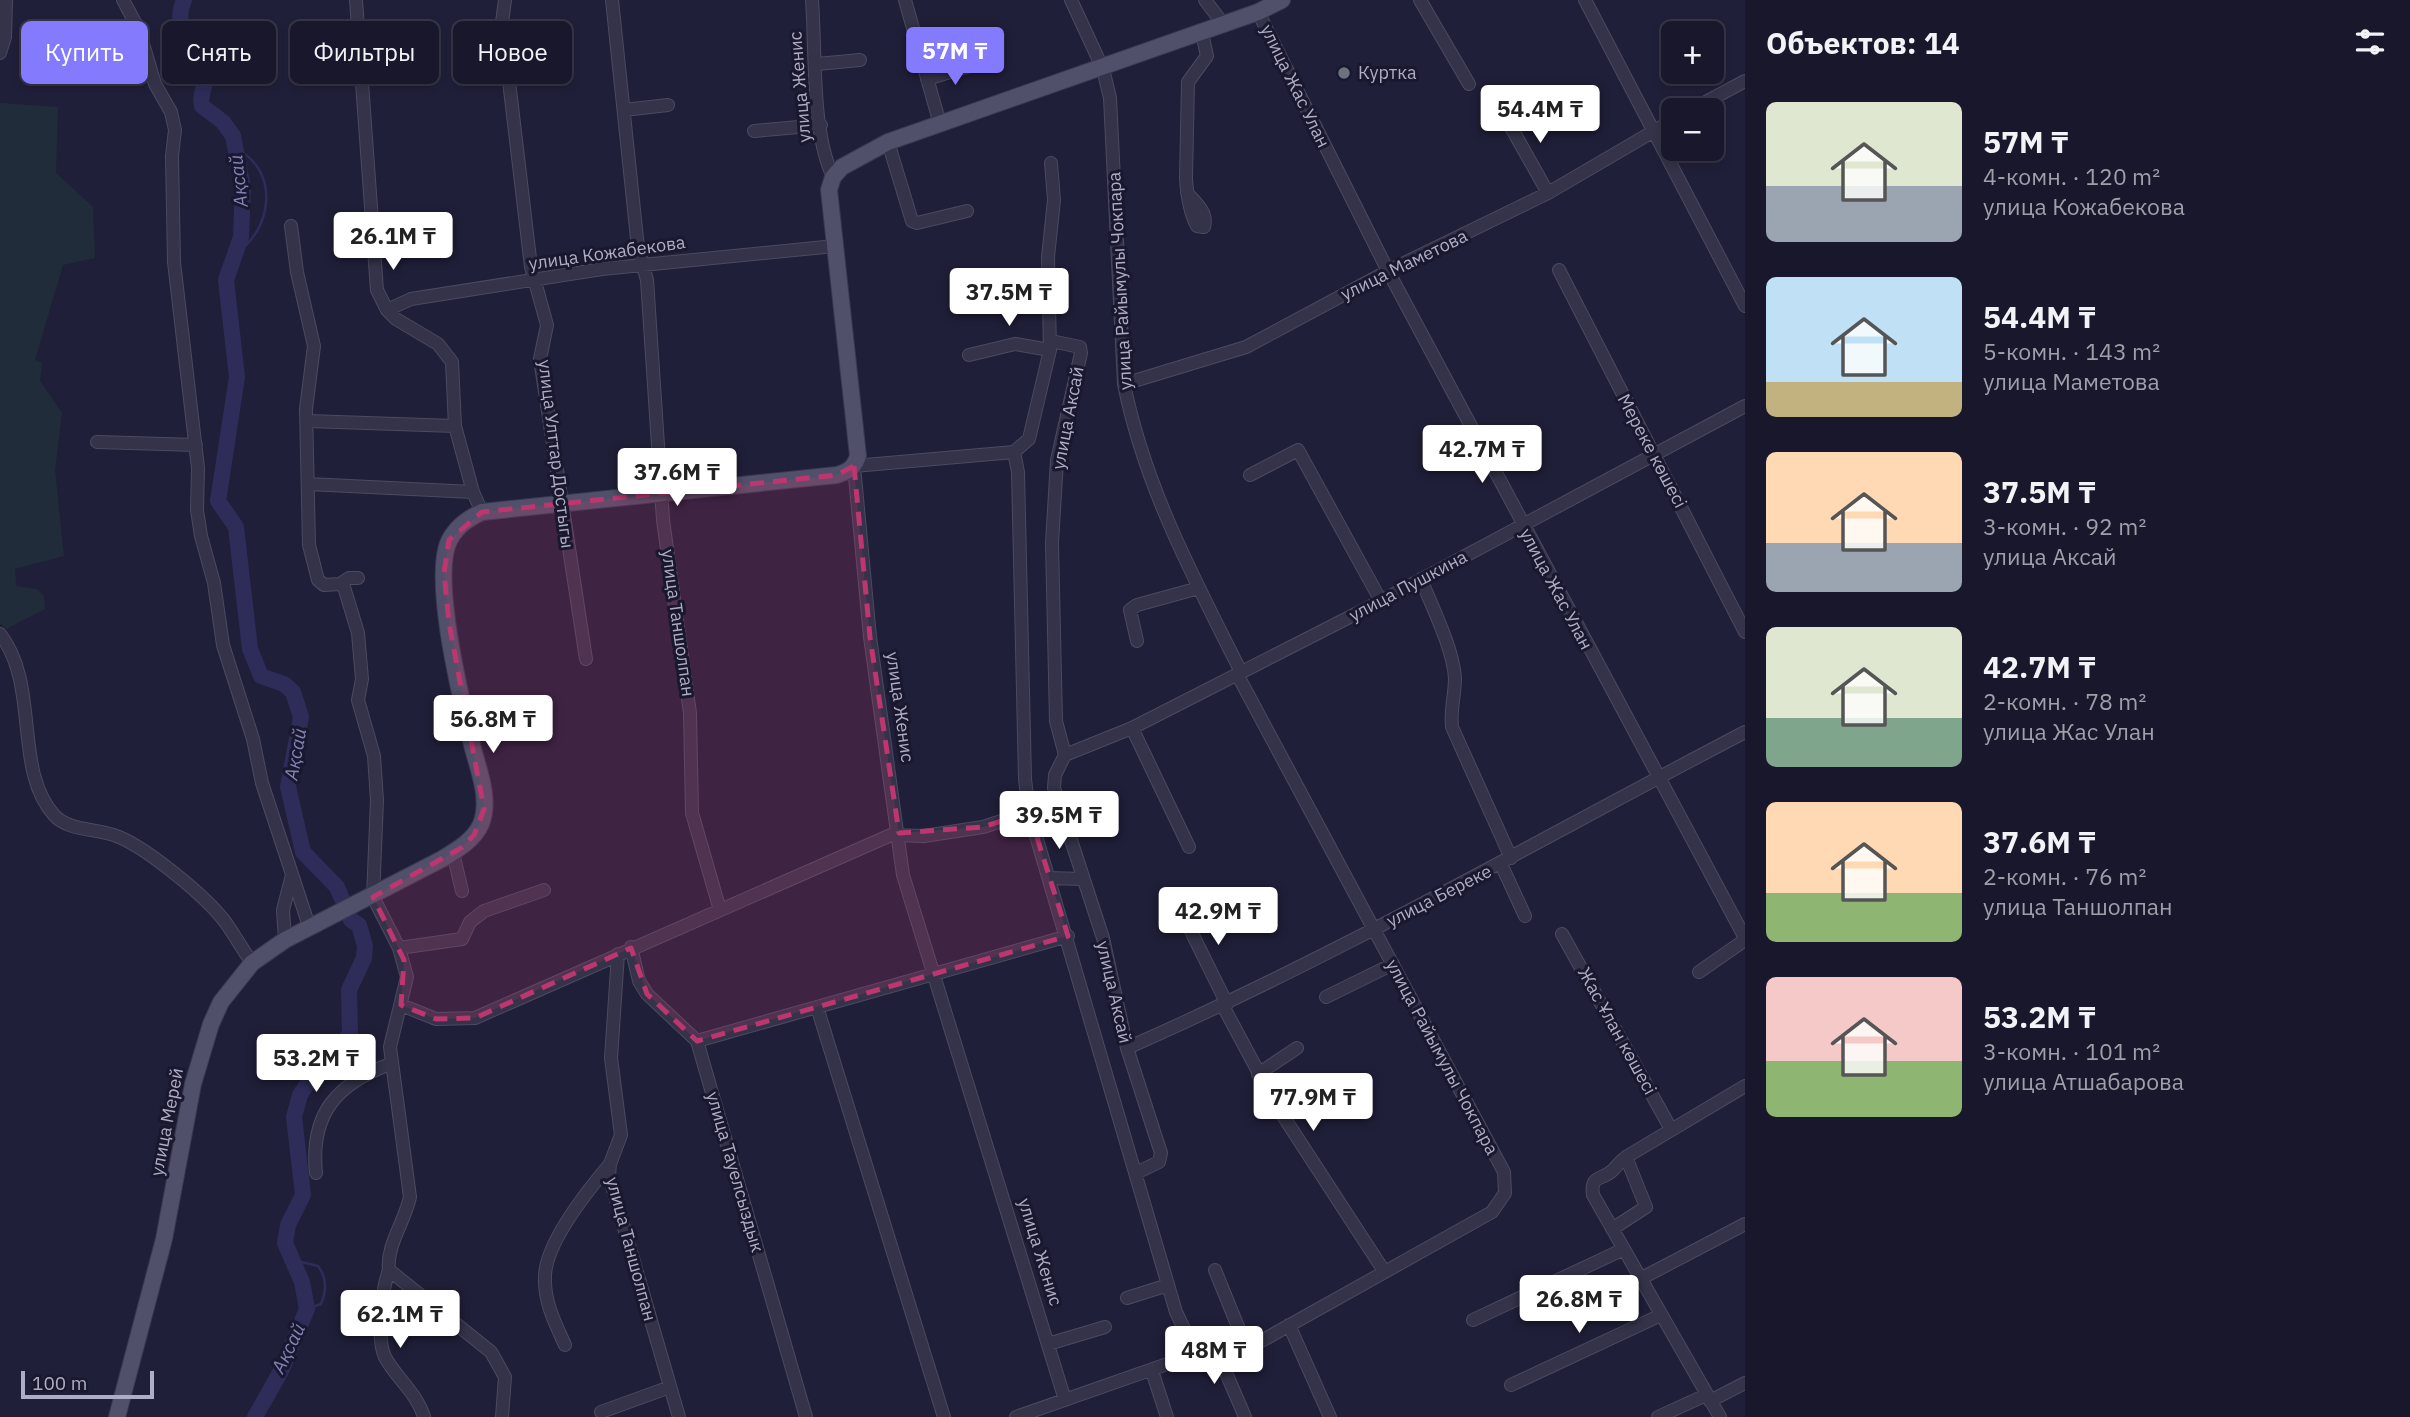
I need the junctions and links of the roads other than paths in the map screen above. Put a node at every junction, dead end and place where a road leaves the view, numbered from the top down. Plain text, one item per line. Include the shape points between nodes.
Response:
1 (6, 0) edge
2 (123, 0) edge
3 (356, 0) edge
4 (505, 0) edge
5 (612, 0) edge
6 (813, 0) edge
7 (905, 0) edge
8 (1071, 0) edge
9 (1205, 0) edge
10 (1282, 0) edge
11 (1420, 0) edge
12 (1585, 0) edge
13 (1258, 12) junction
14 (1224, 25) junction
15 (1202, 33) junction
16 (0, 53) edge
17 (860, 60) dead end
18 (817, 64) junction
19 (973, 65) dead end
20 (1103, 69) junction
21 (927, 79) junction
22 (1745, 81) edge
23 (1469, 84) dead end
24 (1713, 98) edge
25 (668, 105) dead end
26 (624, 110) junction
27 (1503, 113) dead end
28 (940, 124) junction
29 (821, 125) junction
30 (1661, 127) edge
31 (754, 131) dead end
32 (1654, 131) junction
33 (888, 142) junction
34 (1051, 163) dead end
35 (833, 177) junction
36 (1548, 192) junction
37 (1187, 193) dead end
38 (967, 211) dead end
39 (290, 226) dead end
40 (835, 246) junction
41 (643, 266) junction
42 (1559, 270) dead end
43 (1388, 271) junction
44 (536, 281) junction
45 (1745, 306) edge
46 (387, 310) junction
47 (1051, 345) junction
48 (969, 355) dead end
49 (1124, 384) junction
50 (1745, 406) edge
51 (308, 421) junction
52 (455, 426) junction
53 (97, 442) dead end
54 (196, 445) junction
55 (1014, 452) junction
56 (1655, 454) junction
57 (854, 466) junction
58 (1250, 475) dead end
59 (308, 484) junction
60 (661, 491) junction
61 (473, 492) junction
62 (561, 503) junction
63 (482, 512) junction
64 (1522, 524) junction
65 (358, 578) dead end
66 (1421, 579) junction
67 (340, 584) junction
68 (1199, 588) junction
69 (1381, 601) junction
70 (1745, 632) edge
71 (0, 634) edge
72 (1137, 641) dead end
73 (586, 659) dead end
74 (1239, 673) junction
75 (1132, 727) junction
76 (1745, 732) edge
77 (1065, 755) junction
78 (1658, 778) junction
79 (1030, 813) junction
80 (899, 834) junction
81 (1189, 847) dead end
82 (453, 853) junction
83 (1506, 861) junction
84 (292, 875) junction
85 (1050, 878) junction
86 (1081, 879) junction
87 (544, 890) dead end
88 (462, 891) dead end
89 (373, 897) junction
90 (1178, 905) dead end
91 (720, 910) junction
92 (1525, 916) dead end
93 (309, 926) junction
94 (1374, 929) junction
95 (1562, 934) dead end
96 (1068, 936) junction
97 (1745, 939) edge
98 (285, 940) junction
99 (631, 947) junction
100 (399, 948) junction
101 (618, 954) junction
102 (252, 963) junction
103 (1393, 964) junction
104 (1699, 972) dead end
105 (934, 974) junction
106 (1326, 997) dead end
107 (401, 1005) junction
108 (1225, 1005) junction
109 (817, 1007) junction
110 (697, 1041) junction
111 (1127, 1048) junction
112 (1297, 1048) dead end
113 (390, 1064) junction
114 (1258, 1074) junction
115 (1745, 1086) edge
116 (1671, 1129) junction
117 (1626, 1157) junction
118 (610, 1164) junction
119 (316, 1173) dead end
120 (1136, 1173) junction
121 (1745, 1224) edge
122 (1612, 1229) junction
123 (1624, 1249) junction
124 (389, 1270) junction
125 (1215, 1270) dead end
126 (1384, 1271) junction
127 (1642, 1278) junction
128 (1168, 1284) junction
129 (1126, 1298) dead end
130 (1661, 1315) junction
131 (1473, 1320) dead end
132 (1289, 1325) junction
133 (1105, 1327) dead end
134 (1048, 1344) junction
135 (565, 1345) dead end
136 (1247, 1349) junction
137 (1226, 1351) junction
138 (1196, 1354) junction
139 (1153, 1371) junction
140 (1745, 1383) edge
141 (1511, 1385) dead end
142 (670, 1387) junction
143 (1708, 1398) junction
144 (1065, 1400) junction
145 (601, 1412) dead end
146 (117, 1417) edge
147 (424, 1417) edge
148 (502, 1417) edge
149 (679, 1417) edge
150 (806, 1417) edge
151 (944, 1417) edge
152 (1016, 1417) edge
153 (1167, 1417) edge
154 (1245, 1417) edge
155 (1330, 1417) edge
156 (1658, 1417) edge
157 (1720, 1417) edge

1 - 16 street
2 - 54 street via 139,30 175,130 174,262
3 - 46 street via 377,290
4 - 44 street, улица Улттар Достыгы via 502,22
5 - 26 street, улица Таншолпан
6 - 18 street, улица Женис
7 - 21 street
8 - 20 street, улица Райымулы Чокпара
9 - 14 street
10 - 13 main road
11 - 23 street
12 - 32 street
13 - 14 main road
13 - 43 street, улица Жас Улан
14 - 15 main road
15 - 20 main road
15 - 37 street via 1207,55 1188,82
17 - 18 street
18 - 29 street, улица Женис
19 - 21 street
20 - 28 main road
20 - 49 street, улица Райымулы Чокпара via 1110,98
21 - 28 street
22 - 24 street
25 - 26 street
26 - 41 street, улица Таншолпан
27 - 36 street
28 - 33 main road
29 - 31 street
29 - 35 street, улица Женис via 826,163
30 - 32 street, улица Маметова
32 - 36 street, улица Маметова
32 - 45 street
33 - 35 main road via 842,167
33 - 38 street via 912,221
34 - 47 street
35 - 40 main road, улица Женис
36 - 43 street, улица Маметова
39 - 51 street via 314,346 306,396
40 - 41 street, улица Кожабекова
40 - 57 main road, улица Женис via 858,456
41 - 44 street, улица Кожабекова
41 - 60 street, улица Таншолпан
42 - 56 street, Мереке көшесі
43 - 49 street, улица Маметова via 1246,347
43 - 64 street, улица Жас Улан
44 - 46 street, улица Кожабекова via 411,299
44 - 62 street, улица Улттар Достыгы via 547,325 540,359
46 - 52 street via 447,351 452,362
47 - 48 street via 1014,344
47 - 55 street, улица Аксай via 1029,439
47 - 77 street, улица Аксай via 1080,347 1081,352 1057,460 1052,543 1056,721
49 - 68 street, улица Райымулы Чокпара via 1158,504
50 - 56 street, улица Пушкина
51 - 52 street
51 - 59 street
52 - 61 street
53 - 54 street
54 - 84 street via 197,510 223,645
55 - 57 street
55 - 79 street, улица Аксай
56 - 64 street, улица Пушкина
56 - 70 street, Мереке көшесі
57 - 60 main road via 837,475
57 - 80 street, улица Женис via 870,637
58 - 69 street via 1298,450
59 - 61 street
59 - 67 street via 313,570 324,584
60 - 62 main road
60 - 91 street, улица Таншолпан via 690,713 692,813
61 - 63 street
62 - 63 main road
62 - 73 street, улица Улттар Достыгы
63 - 82 main road, улица Мерей via 459,527 445,556 455,663 484,794 481,823
64 - 66 street, улица Пушкина
64 - 78 street, улица Жас Улан
65 - 67 street
66 - 69 street, улица Пушкина
66 - 83 street via 1452,663 1452,727
67 - 89 street via 358,633 362,678 358,700 374,756
68 - 72 street via 1130,610
68 - 74 street, улица Райымулы Чокпара
69 - 74 street, улица Пушкина
71 - 102 street via 17,664 34,771 55,817 120,837 152,858 209,904
74 - 75 street, улица Пушкина
74 - 94 street, улица Райымулы Чокпара
75 - 77 street, улица Пушкина
75 - 81 street
76 - 78 street, улица Береке
77 - 86 street, улица Аксай via 1054,788
78 - 83 street, улица Береке
78 - 97 street, улица Жас Улан
79 - 80 street via 983,827 924,836
79 - 85 street, улица Аксай
80 - 91 street
80 - 105 street, улица Женис via 903,875
82 - 88 street
82 - 89 main road, улица Мерей
83 - 92 street
83 - 94 street, улица Береке
84 - 93 street
84 - 98 street via 283,910
85 - 86 street
85 - 96 street, улица Аксай
86 - 111 street, улица Аксай via 1110,963
87 - 100 street via 484,911 470,922 462,939
89 - 93 main road, улица Мерей
89 - 100 street
90 - 108 street
91 - 99 street
93 - 98 main road, улица Мерей
94 - 103 street, улица Райымулы Чокпара
94 - 108 street, улица Береке
95 - 116 street, Жас Ұлан көшесі
96 - 105 street
96 - 120 street, улица Аксай
97 - 104 street
98 - 102 main road, улица Мерей
99 - 101 street
99 - 110 street via 647,994
100 - 107 street via 407,977
101 - 107 street via 475,1018 436,1020
101 - 118 street, улица Таншолпан via 611,1058 621,1135
102 - 146 main road, улица Мерей via 221,1002 202,1050 161,1251
103 - 106 street
103 - 126 street, улица Райымулы Чокпара via 1507,1182 1502,1202 1492,1212
105 - 109 street
105 - 134 street, улица Женис
107 - 113 street via 392,1034
108 - 111 street, улица Береке
108 - 114 street
109 - 110 street
109 - 151 street
110 - 150 street, улица Тауелсыздык
111 - 120 street, улица Аксай via 1161,1153 1159,1162
112 - 114 street
113 - 119 street via 363,1074 328,1104 316,1136
113 - 124 street via 410,1197 391,1250
114 - 126 street
115 - 116 street
116 - 117 street
117 - 122 street via 1646,1207
117 - 122 street via 1592,1185
118 - 135 street via 587,1191 546,1264 547,1303
118 - 142 street, улица Таншолпан
120 - 128 street, улица Аксай
121 - 127 street
122 - 123 street
123 - 127 street
123 - 131 street
124 - 147 street via 383,1288 384,1356
124 - 148 street via 491,1352 505,1377
125 - 136 street
126 - 132 street
127 - 130 street
128 - 129 street
128 - 138 street, улица Аксай via 1183,1334
130 - 141 street
130 - 143 street
132 - 136 street
132 - 155 street
133 - 134 street
134 - 144 street, улица Женис
136 - 137 street
137 - 138 street
137 - 154 street via 1224,1368
138 - 139 street
139 - 144 street
139 - 153 street
140 - 143 street
142 - 145 street
142 - 149 street, улица Таншолпан
143 - 156 street
143 - 157 street
144 - 152 street

